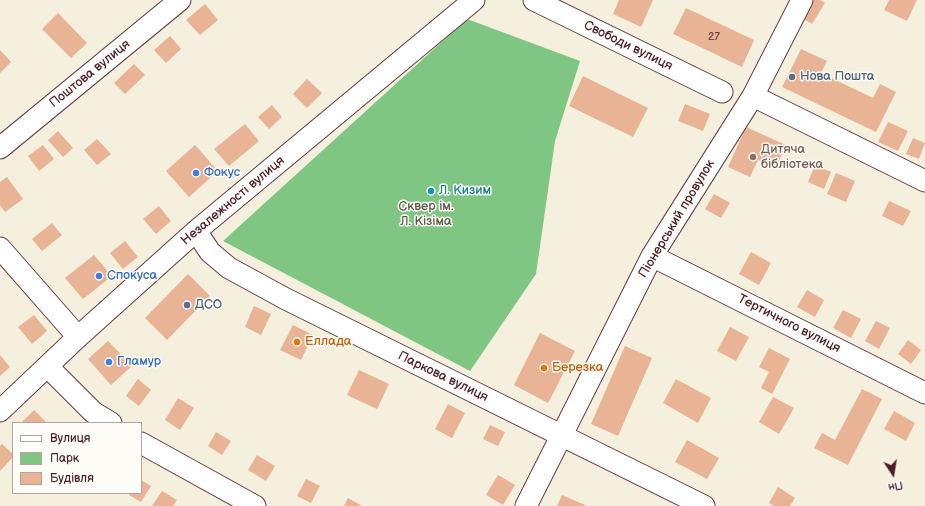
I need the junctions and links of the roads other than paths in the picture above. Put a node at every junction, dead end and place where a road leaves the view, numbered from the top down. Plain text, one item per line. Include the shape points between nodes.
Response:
1 (180, 0) edge
2 (474, 0) edge
3 (534, 0) edge
4 (802, 0) edge
5 (722, 92) dead end
6 (753, 96) junction
7 (0, 148) edge
8 (925, 181) edge
9 (196, 231) junction
10 (0, 248) edge
11 (652, 256) junction
12 (78, 337) junction
13 (48, 367) junction
14 (925, 393) edge
15 (0, 411) edge
16 (109, 422) edge
17 (562, 436) junction
18 (142, 444) edge
19 (254, 506) edge
20 (526, 506) edge
21 (704, 506) edge

1 - 7 street, Поштова вулиця
2 - 9 street, Незалежності вулиця
3 - 5 street, Свободи вулиця
4 - 6 street, Піонерський провулок
6 - 8 street
6 - 11 street, Піонерський провулок
9 - 12 street, Незалежності вулиця
9 - 17 street, Паркова вулиця via 210,252 229,268 286,299
10 - 12 street
11 - 14 street, Тертичного вулиця
11 - 17 street, Піонерський провулок
12 - 13 street, Незалежності вулиця
13 - 15 street, Незалежності вулиця
13 - 16 street via 93,412
17 - 20 street, Піонерський провулок
17 - 21 street, Паркова вулиця
18 - 19 street

